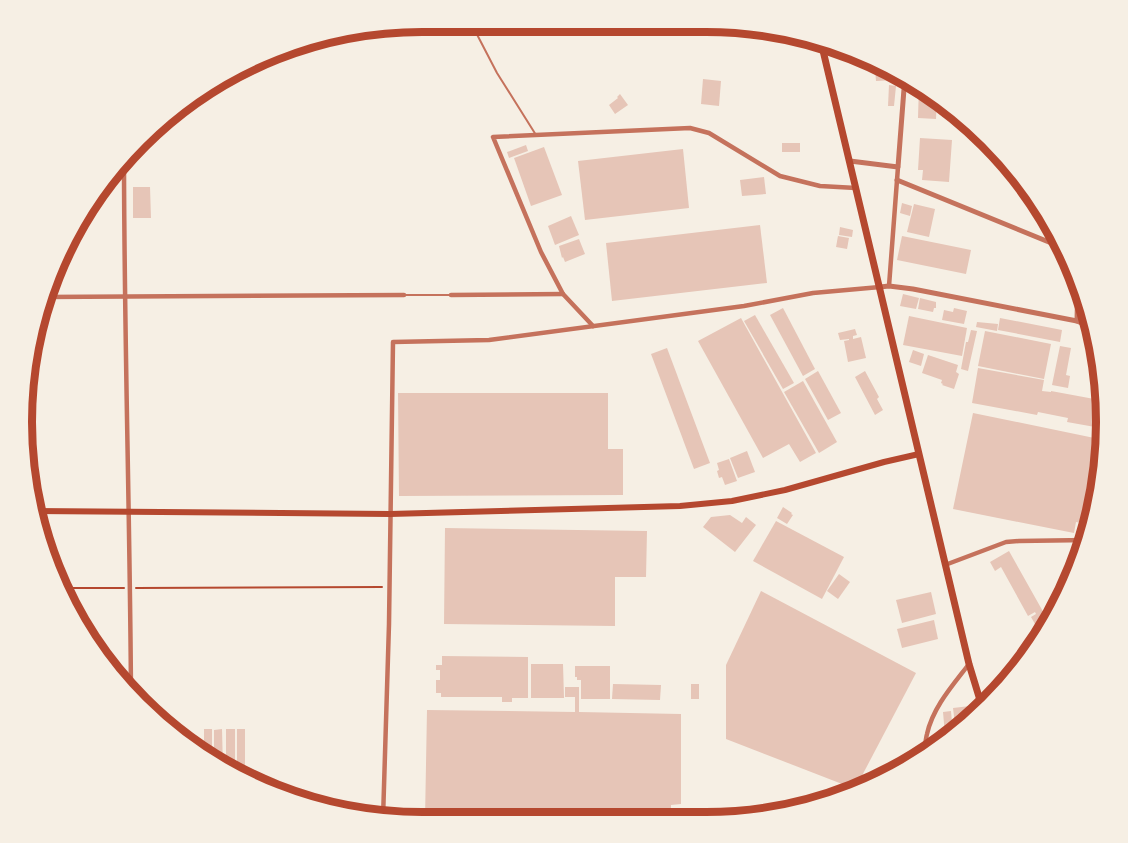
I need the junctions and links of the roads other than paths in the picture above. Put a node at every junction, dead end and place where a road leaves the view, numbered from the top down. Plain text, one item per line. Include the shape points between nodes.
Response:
1 (476, 32) edge
2 (822, 49) edge
3 (904, 85) edge
4 (536, 136) junction
5 (849, 161) junction
6 (898, 167) junction
7 (124, 169) edge
8 (897, 180) junction
9 (856, 188) junction
10 (1053, 244) edge
11 (889, 286) junction
12 (880, 287) junction
13 (562, 294) junction
14 (404, 295) joint
15 (451, 295) joint
16 (52, 297) edge
17 (124, 297) junction
18 (1077, 301) edge
19 (1077, 321) junction
20 (1084, 324) edge
21 (593, 326) junction
22 (919, 454) junction
23 (42, 511) edge
24 (129, 512) junction
25 (390, 514) junction
26 (1078, 540) edge
27 (945, 565) junction
28 (969, 664) junction
29 (131, 682) edge
30 (980, 699) edge
31 (926, 744) edge
32 (383, 809) edge

1 - 4 lane
2 - 5 main road
3 - 6 street
4 - 9 street via 690,128 709,133 780,176 820,186
4 - 13 street via 493,137
5 - 6 street
5 - 9 main road
6 - 8 street
7 - 17 street
8 - 10 street
8 - 11 street
9 - 12 main road
11 - 12 street
11 - 19 street
12 - 21 street via 813,293
12 - 22 main road
13 - 15 street
13 - 21 street
14 - 15 lane
14 - 17 street
16 - 17 street
17 - 24 street
18 - 19 street
19 - 20 street
21 - 25 street via 489,340 393,342
22 - 25 main road via 732,501 680,506
22 - 27 main road
23 - 24 main road
24 - 25 main road
24 - 29 street
25 - 32 street
26 - 27 street via 1006,542
27 - 28 main road
28 - 30 main road
28 - 31 street via 936,710

